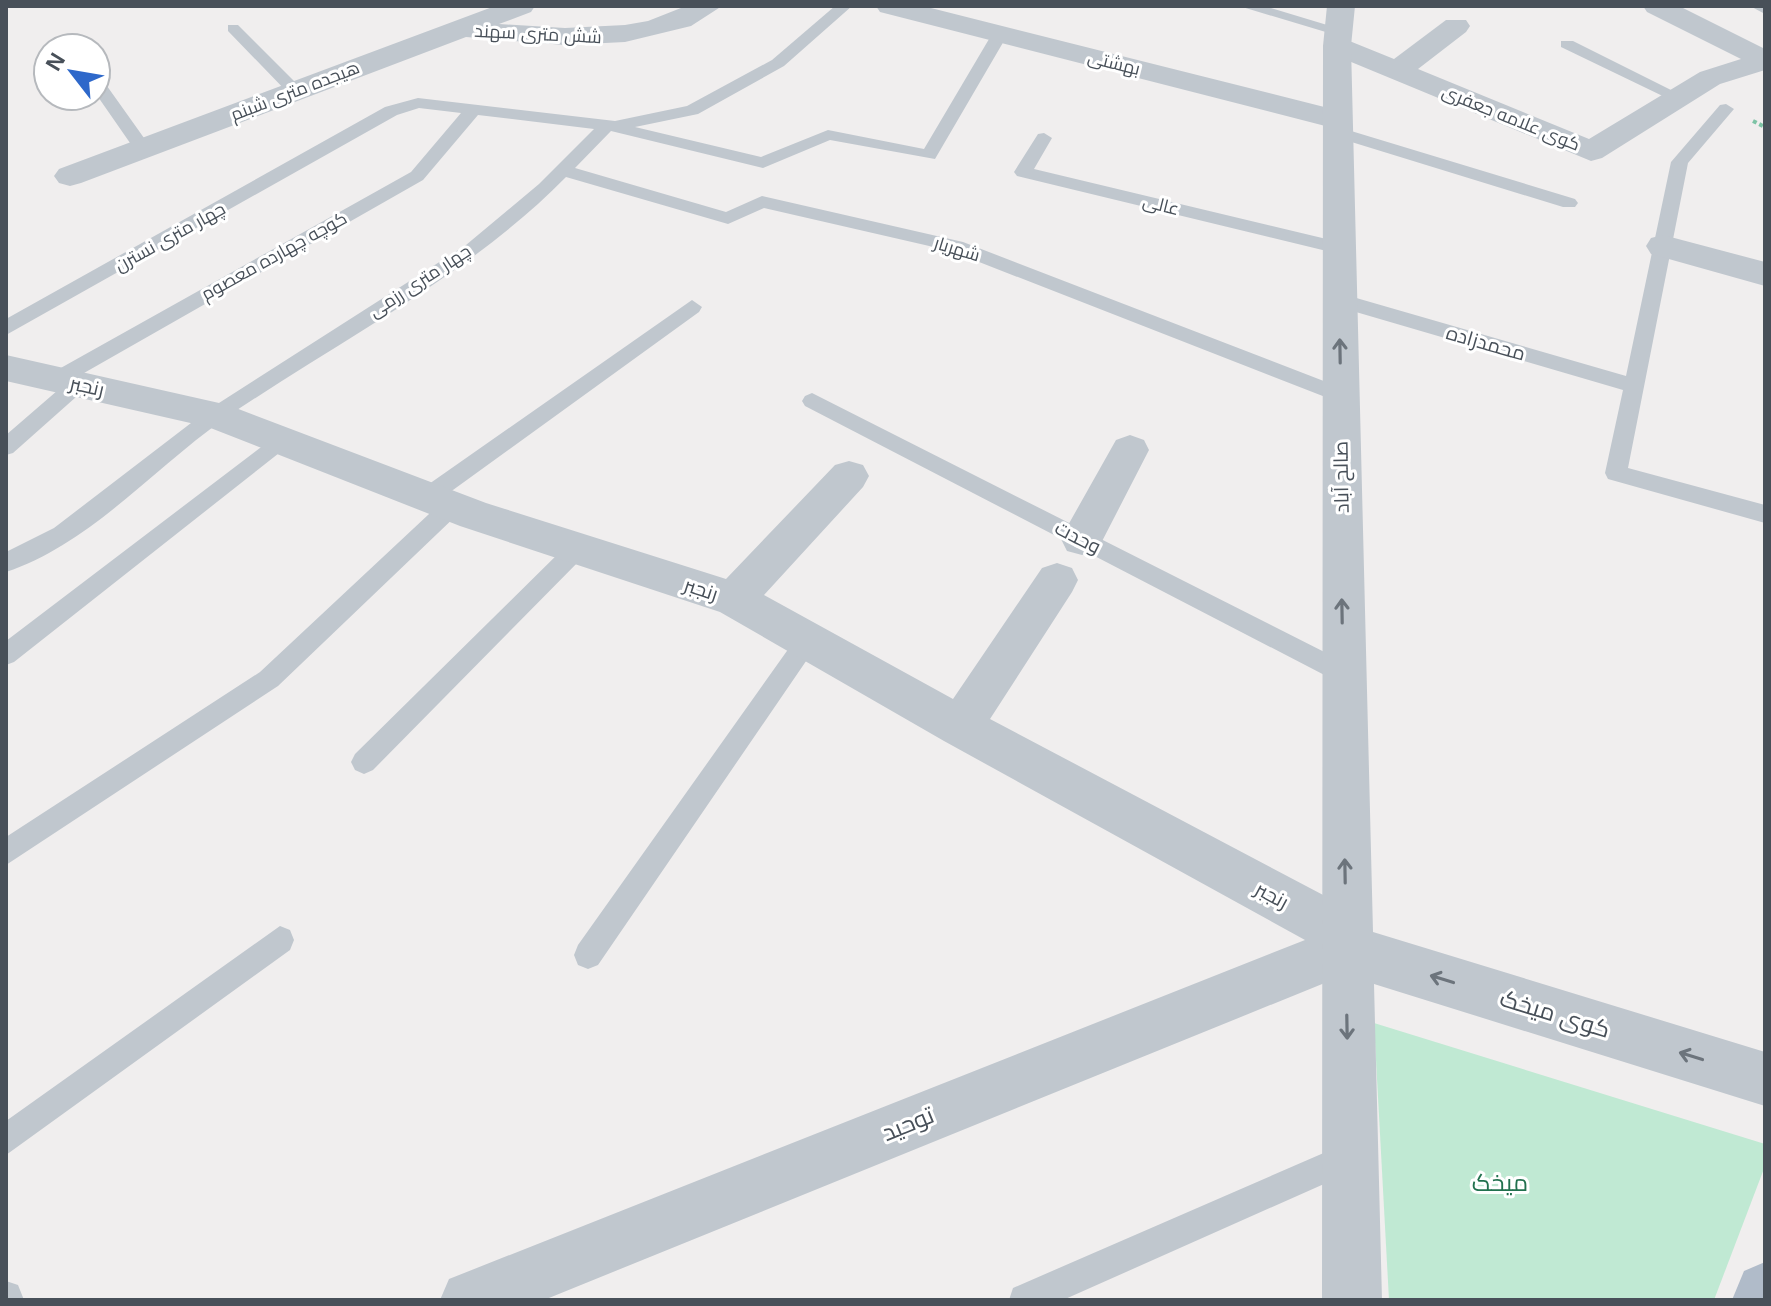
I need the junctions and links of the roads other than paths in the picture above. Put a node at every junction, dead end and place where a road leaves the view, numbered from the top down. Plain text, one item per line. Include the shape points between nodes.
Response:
1 (521, 6) edge
2 (708, 6) edge
3 (844, 6) edge
4 (890, 6) edge
5 (1247, 6) edge
6 (1657, 6) edge
7 (1758, 6) edge
8 (1765, 9) edge
9 (1456, 26) dead end
10 (233, 28) dead end
11 (1339, 28) edge
12 (458, 30) junction
13 (1000, 34) junction
14 (1567, 44) dead end
15 (1765, 60) edge
16 (1397, 71) junction
17 (295, 91) junction
18 (1677, 97) junction
19 (112, 105) edge
20 (1726, 109) dead end
21 (473, 110) junction
22 (607, 125) junction
23 (1338, 126) junction
24 (1044, 138) dead end
25 (143, 149) junction
26 (563, 170) junction
27 (70, 176) dead end
28 (1569, 203) dead end
29 (1663, 246) junction
30 (1339, 248) junction
31 (1765, 274) edge
32 (1339, 300) junction
33 (692, 307) dead end
34 (6, 328) edge
35 (6, 368) edge
36 (67, 382) junction
37 (1634, 386) junction
38 (1340, 395) junction
39 (812, 401) dead end
40 (215, 415) junction
41 (281, 440) junction
42 (6, 447) edge
43 (1130, 450) dead end
44 (849, 476) dead end
45 (440, 502) junction
46 (1765, 514) edge
47 (1082, 539) junction
48 (577, 549) junction
49 (6, 563) edge
50 (1057, 580) dead end
51 (734, 599) junction
52 (807, 641) junction
53 (6, 655) edge
54 (1343, 673) junction
55 (960, 727) junction
56 (364, 762) dead end
57 (6, 852) edge
58 (280, 940) dead end
59 (1346, 941) junction
60 (588, 955) dead end
61 (1765, 1079) edge
62 (6, 1140) edge
63 (1349, 1157) junction
64 (1765, 1292) edge
65 (470, 1300) edge
66 (1025, 1300) edge
67 (1352, 1300) edge
68 (1762, 1300) edge

1 - 12 street, هیجده متری شبنم
2 - 12 street, شش متری سهند via 690,17 609,38
3 - 22 lane via 778,63 692,110
4 - 13 street, بهشتی
5 - 11 lane
6 - 15 street
7 - 8 lane
9 - 16 street
10 - 17 lane
11 - 16 street, کوی علامه جعفری
11 - 23 street, صالح آباد
12 - 17 street, هیجده متری شبنم
13 - 22 lane via 929,155 828,135 763,163
13 - 23 street, بهشتی
14 - 18 lane
15 - 18 street, کوی علامه جعفری via 1710,78
16 - 18 street, کوی علامه جعفری via 1591,151
17 - 25 street, هیجده متری شبنم
19 - 25 lane
20 - 29 lane via 1680,162
21 - 22 lane, چهار متری نسترن
21 - 34 lane, چهار متری نسترن via 418,103 391,111
21 - 36 lane, کوچه چهارده معصوم via 417,176
22 - 26 lane, چهار متری رزمی
23 - 28 lane
23 - 30 street, صالح آباد
24 - 30 lane, عالی via 1023,172
25 - 27 street, هیجده متری شبنم
26 - 38 lane, شهریار via 728,218 762,202 956,246
26 - 40 lane, چهار متری رزمی via 473,249
29 - 31 street
29 - 37 lane
30 - 32 street, صالح آباد
32 - 37 lane, محمدزاده
38 -> 32 street, صالح آباد
33 - 45 lane
35 - 36 street, رنجبر
36 - 40 street, رنجبر
36 - 42 lane, کوچه چهارده معصوم
37 - 46 lane via 1616,473
54 -> 38 street, صالح آباد
39 - 47 lane, وحدت
40 - 41 street, رنجبر
40 - 49 lane, چهار متری رزمی via 62,534
41 - 45 street, رنجبر
41 - 53 lane
43 - 47 street
44 - 51 street
45 - 48 street, رنجبر
45 - 57 lane via 269,679
47 - 54 lane, وحدت
48 - 51 street, رنجبر
48 - 56 lane
50 - 55 street
51 - 52 street, رنجبر
52 - 55 street, رنجبر
52 - 60 lane
59 -> 54 street, صالح آباد
55 - 59 street, رنجبر
58 - 62 lane
61 -> 59 street, کوی میخک
59 -> 63 street, صالح آباد
59 - 65 street, توحید
63 - 66 lane
63 - 67 street, صالح آباد
64 - 68 main road

